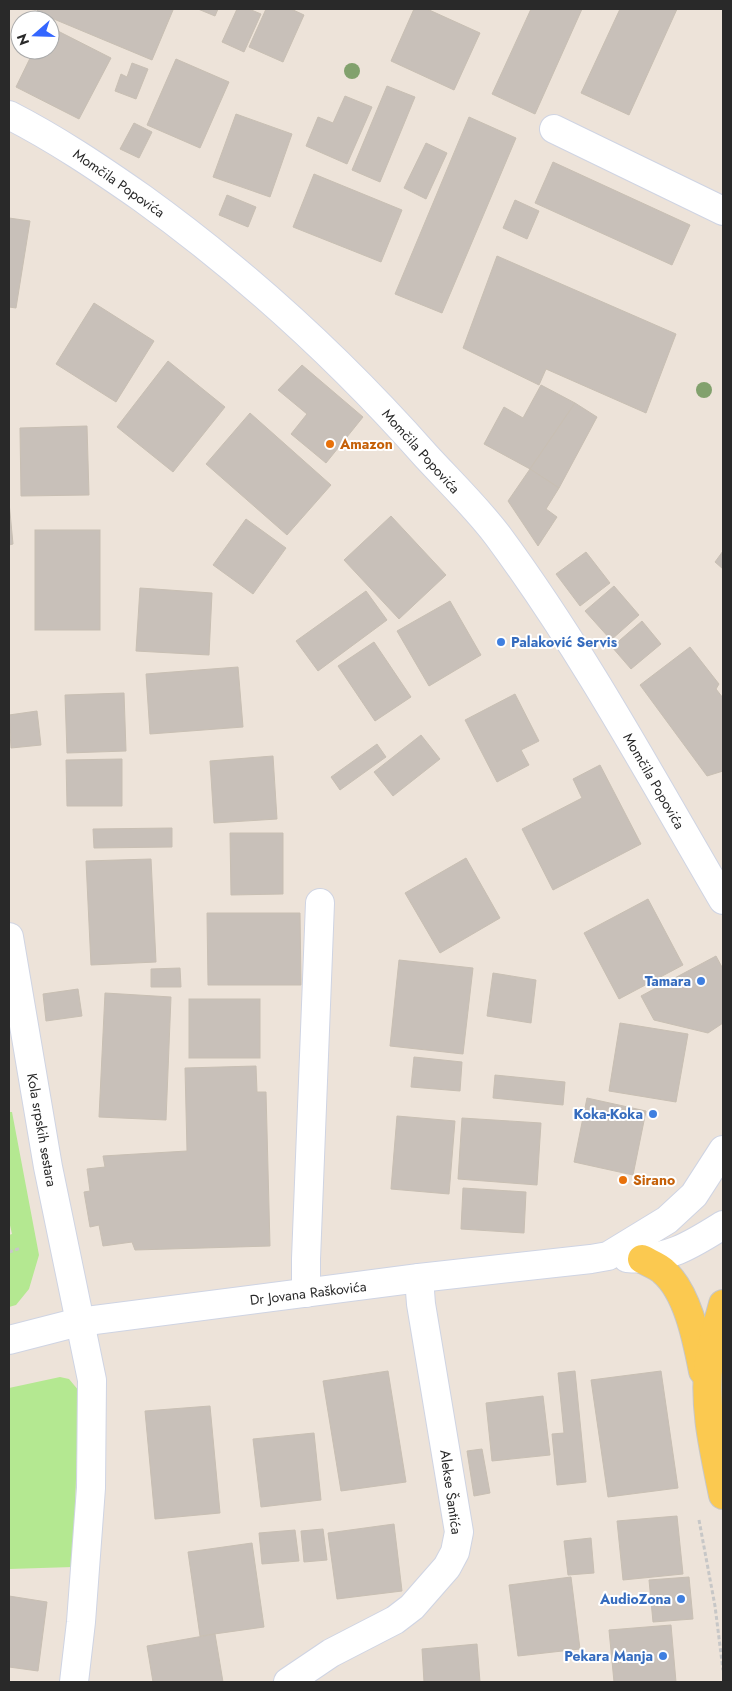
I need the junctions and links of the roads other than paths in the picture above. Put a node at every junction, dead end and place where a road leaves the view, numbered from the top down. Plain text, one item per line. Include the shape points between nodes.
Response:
1 (9, 116) edge
2 (554, 129) dead end
3 (723, 210) edge
4 (689, 841) junction
5 (723, 868) edge
6 (723, 900) edge
7 (320, 903) dead end
8 (9, 937) edge
9 (723, 1150) edge
10 (723, 1225) edge
11 (608, 1256) junction
12 (642, 1260) junction
13 (419, 1278) junction
14 (306, 1293) junction
15 (723, 1304) edge
16 (79, 1322) junction
17 (9, 1340) edge
18 (707, 1389) junction
19 (723, 1450) edge
20 (722, 1486) edge
21 (74, 1682) edge
22 (288, 1682) edge

1 - 4 street, Momčila Popovića via 79,154 182,227 228,263 384,408 496,533 530,581 611,707
2 - 3 street
4 - 5 street, Momčila Popovića
4 - 6 street, Momčila Popovića
7 - 14 street
8 - 16 street, Kola srpskih sestara via 48,1167
9 - 11 street, Dr Jovana Raškovića via 694,1196 667,1220
10 - 12 street, Dr Jovana Raškovića via 678,1252
11 - 12 street, Dr Jovana Raškovića
11 - 13 street, Dr Jovana Raškovića
12 - 18 main road via 663,1270 677,1288 693,1322
13 - 14 street, Dr Jovana Raškovića
13 - 22 street, Alekse Šantića via 459,1532 455,1552 412,1607 395,1620 331,1653
14 - 16 street, Dr Jovana Raškovića
15 - 18 main road
16 - 17 street, Dr Jovana Raškovića
16 - 21 street via 92,1380 91,1488
18 - 20 main road via 709,1424
19 - 20 main road

